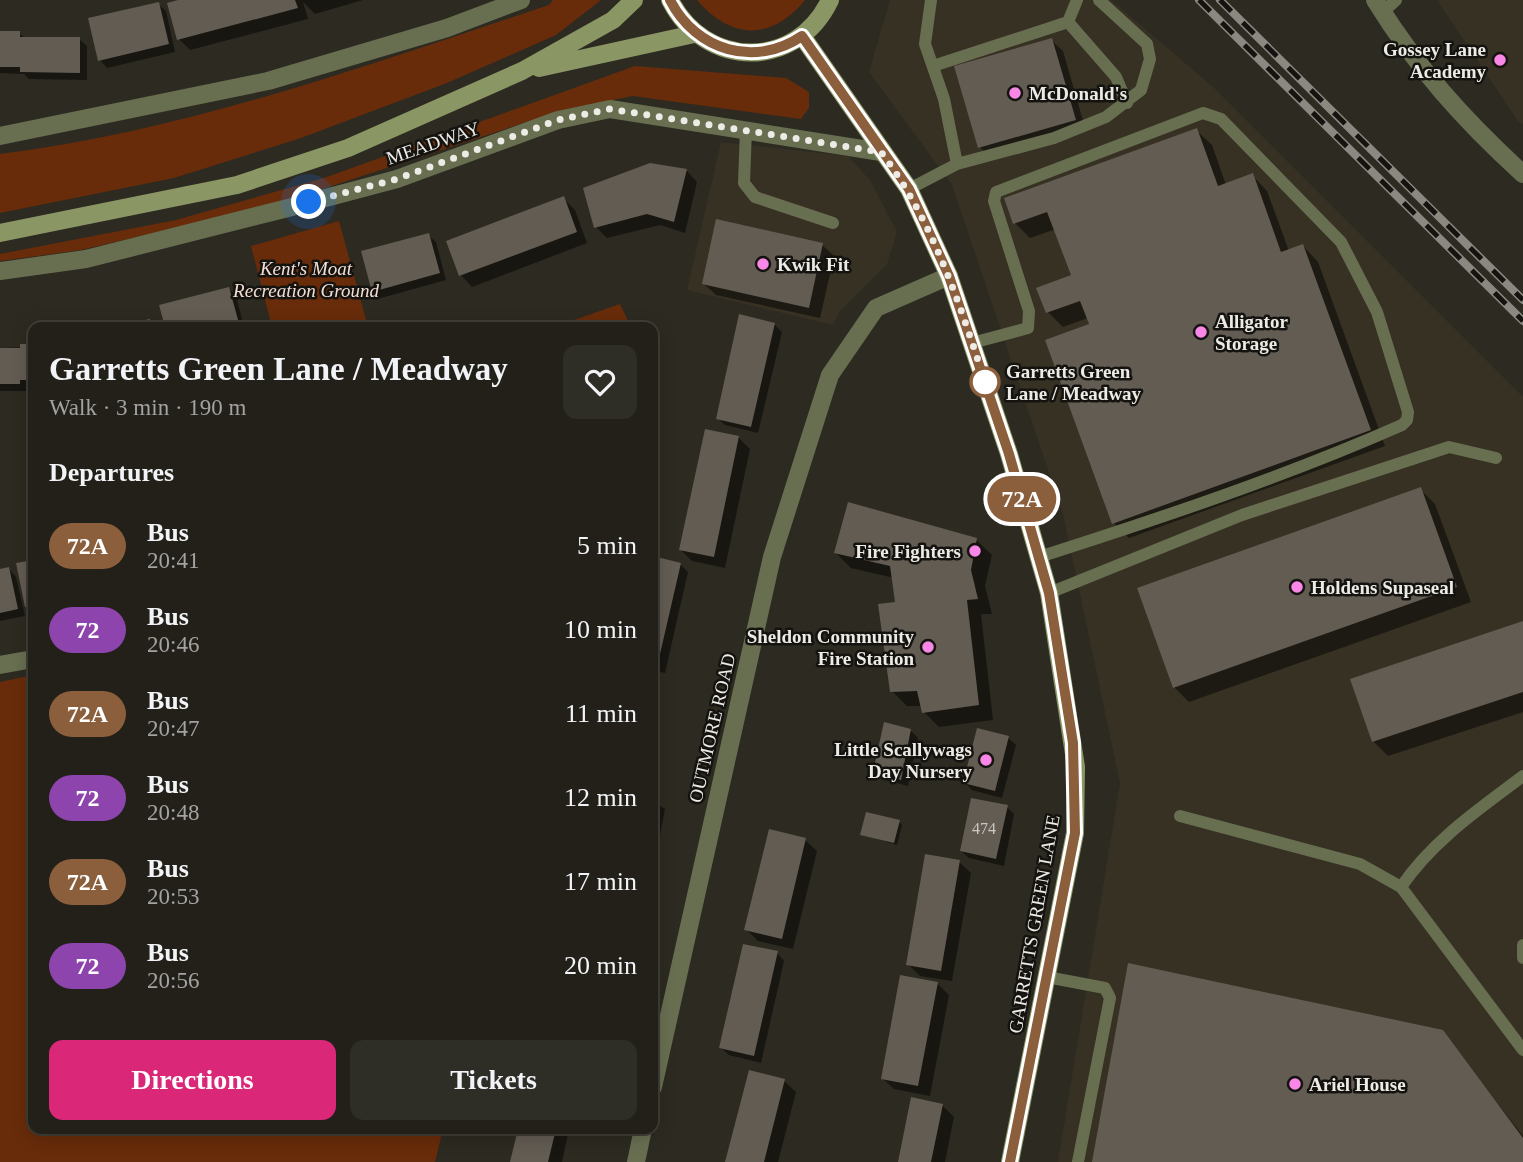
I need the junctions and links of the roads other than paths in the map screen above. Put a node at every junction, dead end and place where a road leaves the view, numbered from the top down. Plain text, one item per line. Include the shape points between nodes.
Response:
1 (521, 0) edge
2 (634, 0) edge
3 (670, 0) edge
4 (830, 0) edge
5 (931, 0) edge
6 (1077, 0) edge
7 (1099, 0) edge
8 (1385, 4) edge
9 (1068, 22) junction
10 (694, 34) junction
11 (802, 36) junction
12 (933, 66) junction
13 (522, 71) junction
14 (1127, 103) junction
15 (746, 129) junction
16 (0, 136) edge
17 (881, 152) junction
18 (957, 164) junction
19 (1523, 174) edge
20 (909, 189) junction
21 (833, 223) dead end
22 (0, 233) edge
23 (0, 271) edge
24 (949, 276) junction
25 (972, 343) junction
26 (1496, 458) dead end
27 (1039, 557) junction
28 (1049, 593) junction
29 (28, 660) edge
30 (0, 665) edge
31 (1523, 776) edge
32 (1180, 816) dead end
33 (1401, 887) junction
34 (1523, 945) edge
35 (1523, 958) edge
36 (1047, 976) junction
37 (1523, 1050) edge
38 (658, 1065) edge
39 (642, 1134) edge
40 (636, 1162) edge
41 (1010, 1162) edge
42 (1078, 1162) edge

1 - 16 street via 268,81
2 - 13 street, MEADWAY via 613,20
3 - 10 street
4 - 11 street via 816,24
5 - 12 lane via 925,44
6 - 9 lane
7 - 14 lane via 1147,44 1147,75
8 - 19 street via 1417,61 1465,121
9 - 12 lane
9 - 14 lane via 1116,77
10 - 11 street via 717,47 742,51 784,48
10 - 13 street, MEADWAY
11 - 17 street, GARRETTS GREEN LANE
12 - 18 lane
13 - 22 street, MEADWAY via 348,148 237,185
14 - 18 lane via 1106,117 1054,138
15 - 17 street, MEADWAY
15 - 21 lane via 744,183 755,197
15 - 23 street, MEADWAY via 610,109 558,120 397,179 288,208 86,259
17 - 20 street, GARRETTS GREEN LANE
18 - 20 lane
20 - 24 street, GARRETTS GREEN LANE
24 - 25 street, GARRETTS GREEN LANE
24 - 38 street, OUTMORE ROAD via 876,309 830,374 772,557
25 - 27 street, GARRETTS GREEN LANE
25 - 27 lane via 1028,328 1029,312 994,201 996,192 1203,113 1222,119 1341,242 1377,312 1408,412 1402,425 1344,451
26 - 28 lane via 1449,447 1242,515
27 - 28 street, GARRETTS GREEN LANE
28 - 36 street, GARRETTS GREEN LANE via 1076,767 1075,833
29 - 30 street
31 - 33 lane via 1463,821 1427,854
32 - 33 lane via 1360,864
33 - 37 lane
34 - 35 lane
36 - 41 street, GARRETTS GREEN LANE
36 - 42 lane via 1105,988 1110,998
39 - 40 street

